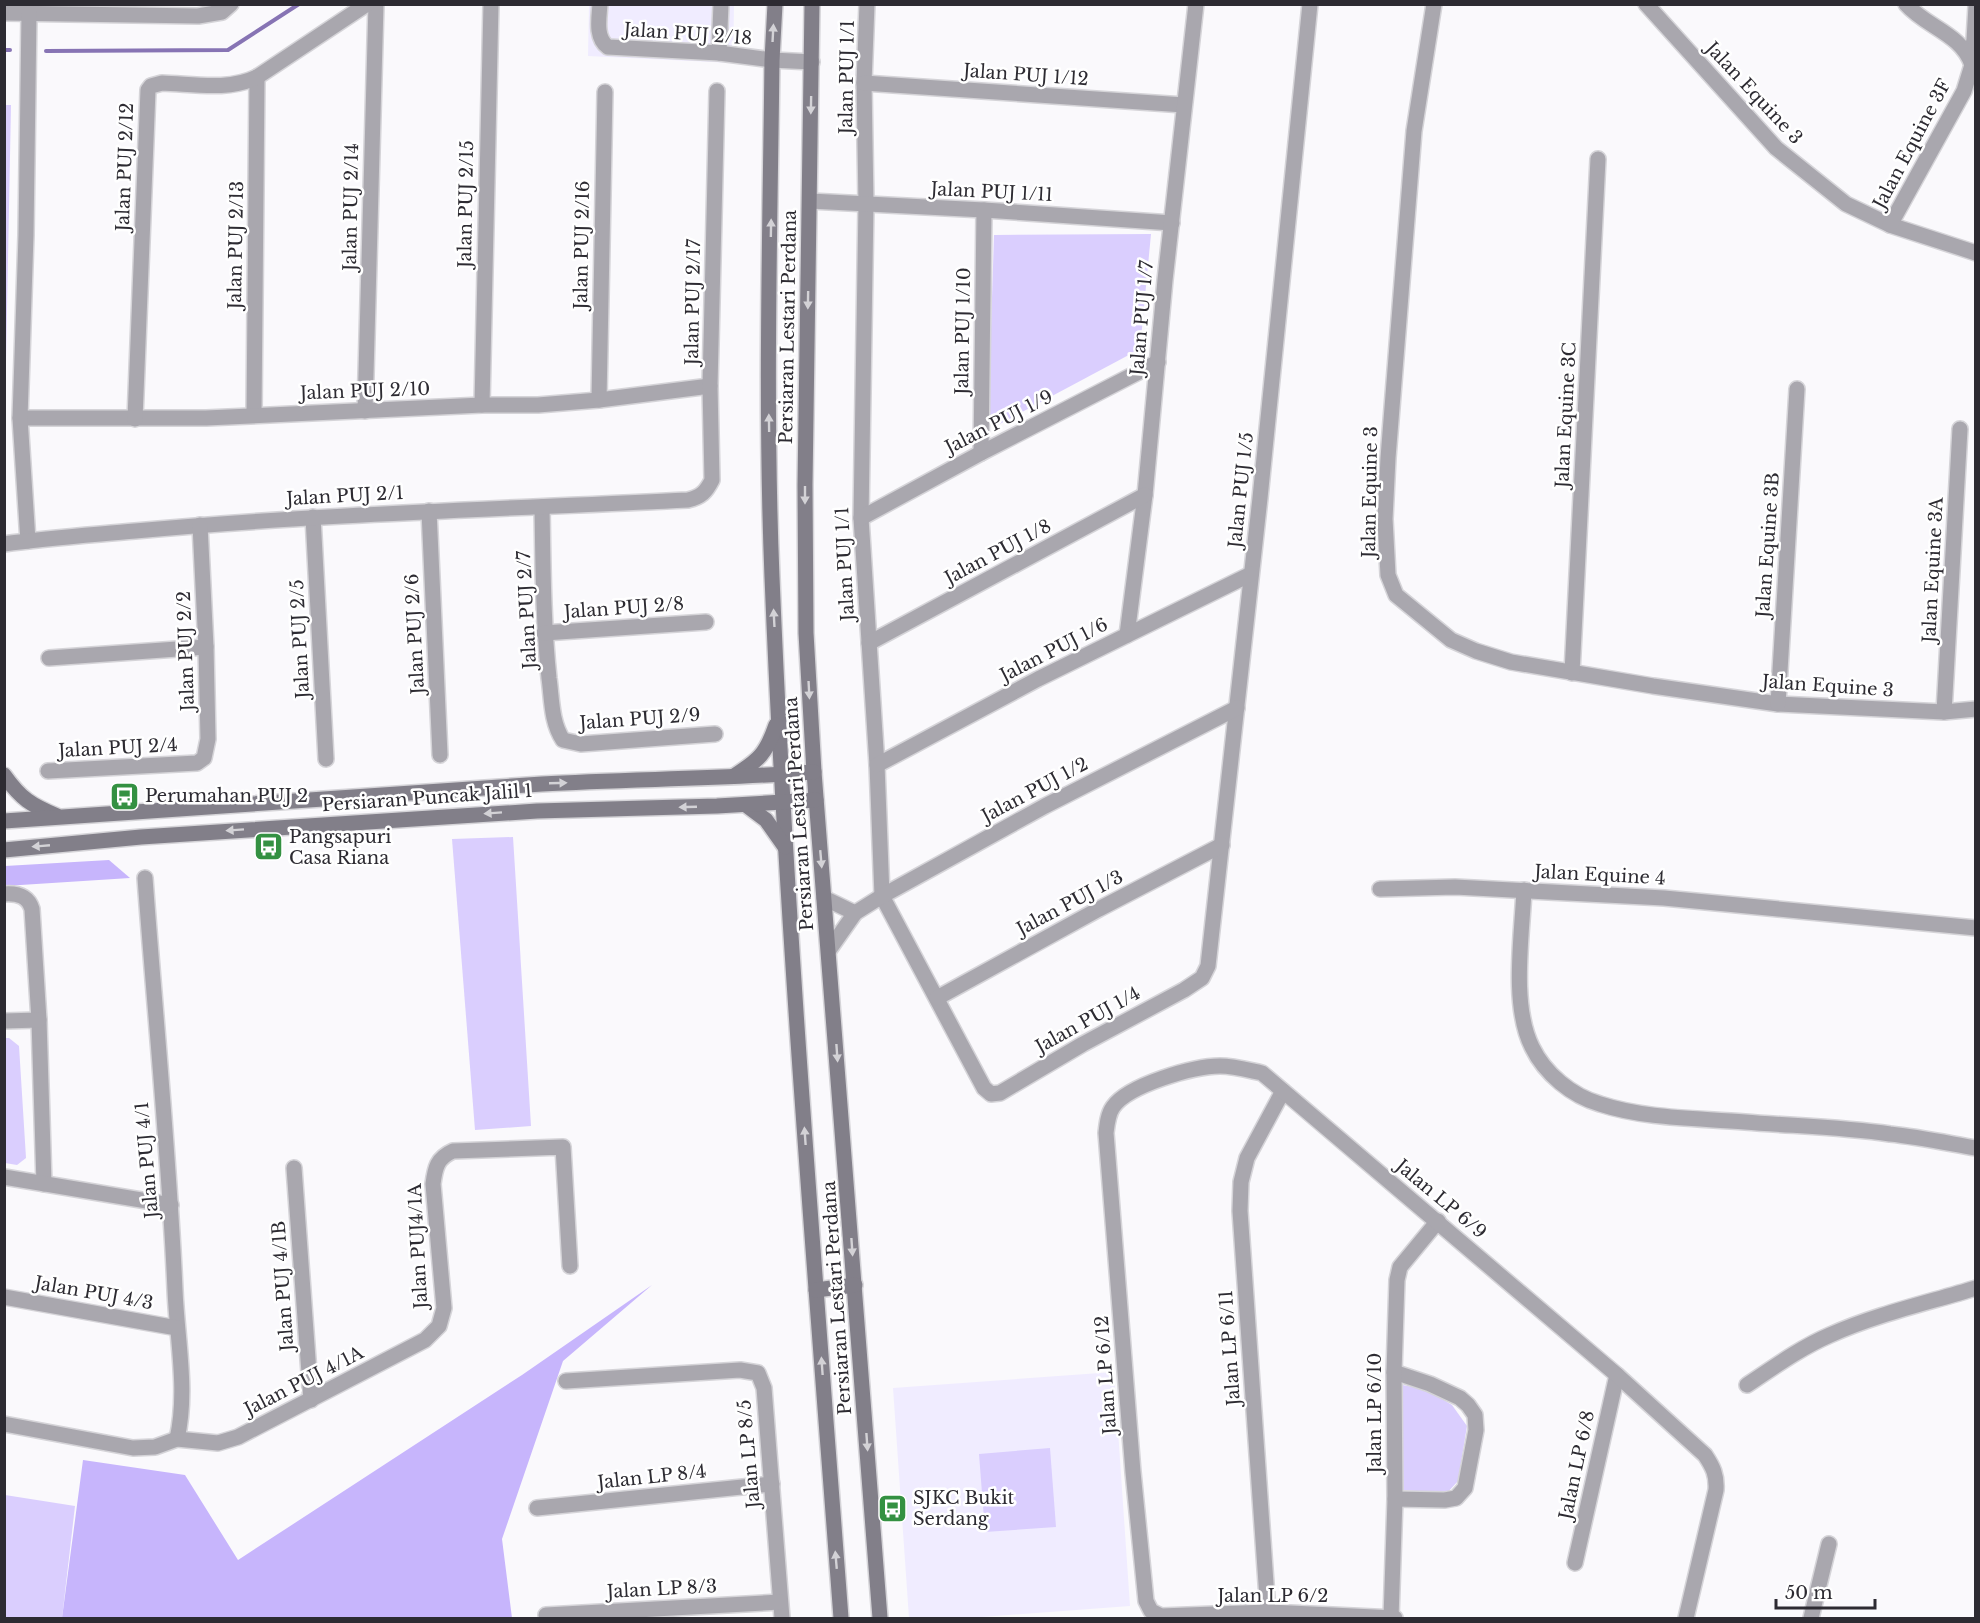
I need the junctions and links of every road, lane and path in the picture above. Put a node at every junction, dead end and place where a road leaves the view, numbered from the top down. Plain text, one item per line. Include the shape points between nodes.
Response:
1 (368, 4) edge
2 (376, 4) edge
3 (491, 4) edge
4 (600, 4) edge
5 (721, 4) edge
6 (775, 4) edge
7 (812, 4) edge
8 (867, 4) edge
9 (1196, 4) edge
10 (1310, 4) edge
11 (1434, 4) edge
12 (1646, 4) edge
13 (1906, 4) edge
14 (231, 5) edge
15 (1976, 6) edge
16 (4, 13) edge
17 (29, 13) junction
18 (1975, 40) edge
19 (719, 53) junction
20 (1970, 58) junction
21 (772, 60) junction
22 (812, 62) junction
23 (257, 77) junction
24 (864, 83) junction
25 (717, 91) dead end
26 (605, 92) dead end
27 (1184, 105) junction
28 (1598, 159) dead end
29 (810, 201) junction
30 (867, 204) junction
31 (984, 210) junction
32 (1172, 223) junction
33 (1890, 225) junction
34 (1976, 253) edge
35 (1158, 362) junction
36 (711, 386) junction
37 (1797, 389) dead end
38 (599, 400) junction
39 (482, 405) junction
40 (365, 411) junction
41 (254, 414) junction
42 (20, 418) junction
43 (135, 419) junction
44 (1960, 429) dead end
45 (981, 453) junction
46 (1145, 495) junction
47 (688, 500) joint
48 (542, 507) junction
49 (429, 511) junction
50 (313, 517) junction
51 (861, 518) junction
52 (200, 525) junction
53 (28, 541) junction
54 (4, 544) edge
55 (1251, 574) junction
56 (706, 622) dead end
57 (544, 633) junction
58 (1127, 635) junction
59 (869, 643) junction
60 (206, 647) junction
61 (49, 658) dead end
62 (1572, 673) junction
63 (1778, 704) junction
64 (1237, 708) junction
65 (1976, 709) edge
66 (553, 711) joint
67 (1944, 712) junction
68 (779, 718) junction
69 (715, 734) dead end
70 (440, 755) dead end
71 (326, 759) dead end
72 (189, 764) joint
73 (877, 765) junction
74 (48, 771) dead end
75 (814, 772) junction
76 (781, 774) junction
77 (4, 775) edge
78 (731, 778) junction
79 (816, 800) junction
80 (782, 802) junction
81 (746, 805) junction
82 (4, 811) edge
83 (60, 817) junction
84 (5, 821) edge
85 (1222, 845) junction
86 (785, 847) junction
87 (6, 850) edge
88 (145, 878) dead end
89 (1380, 889) dead end
90 (1524, 890) junction
91 (11, 894) edge
92 (882, 896) junction
93 (824, 898) junction
94 (855, 913) junction
95 (1976, 928) edge
96 (829, 950) junction
97 (1202, 978) joint
98 (937, 998) junction
99 (39, 1020) junction
100 (4, 1021) edge
101 (1283, 1091) junction
102 (991, 1094) joint
103 (1106, 1133) joint
104 (1976, 1148) edge
105 (294, 1168) dead end
106 (4, 1177) edge
107 (44, 1184) junction
108 (171, 1205) junction
109 (1438, 1221) junction
110 (570, 1266) dead end
111 (855, 1285) junction
112 (1976, 1288) edge
113 (816, 1290) junction
114 (4, 1297) edge
115 (439, 1326) joint
116 (177, 1328) junction
117 (1394, 1372) junction
118 (1617, 1375) junction
119 (566, 1381) dead end
120 (1747, 1385) dead end
121 (311, 1400) junction
122 (4, 1424) edge
123 (177, 1440) junction
124 (772, 1484) junction
125 (1395, 1499) junction
126 (537, 1508) dead end
127 (1829, 1544) dead end
128 (1575, 1563) dead end
129 (780, 1602) junction
130 (1151, 1611) joint
131 (1268, 1612) junction
132 (546, 1615) dead end
133 (782, 1618) edge
134 (841, 1618) edge
135 (880, 1618) edge
136 (1393, 1618) edge
137 (1686, 1618) edge
138 (1811, 1618) edge

1 - 23 street, Jalan PUJ 2/12
2 - 40 street, Jalan PUJ 2/14
3 - 39 street, Jalan PUJ 2/15
4 - 19 street, Jalan PUJ 2/18 via 600,36 608,47
5 - 19 street
21 -> 6 main road, Persiaran Lestari Perdana
7 - 22 main road, Persiaran Lestari Perdana
8 - 24 street, Jalan PUJ 1/1
9 - 27 street, Jalan PUJ 1/7
10 - 55 street, Jalan PUJ 1/5
11 - 62 street, Jalan Equine 3 via 1414,131 1388,458 1388,575 1396,594 1451,640 1511,662
12 - 33 street, Jalan Equine 3 via 1776,148 1846,204
13 - 20 street via 1955,40
14 - 17 street via 222,12 198,16
15 - 18 street, Jalan Equine 3F
16 - 17 street
17 - 42 street
18 - 20 street, Jalan Equine 3F
19 - 21 street, Jalan PUJ 2/18
20 - 33 street, Jalan Equine 3F via 1972,65 1964,91
21 - 22 street, Jalan PUJ 2/18
68 -> 21 main road, Persiaran Lestari Perdana via 769,416
22 -> 29 main road, Persiaran Lestari Perdana
23 - 41 street, Jalan PUJ 2/13
23 - 43 street, Jalan PUJ 2/12 via 228,86 156,83 148,90
24 - 27 street, Jalan PUJ 1/12
24 - 30 street, Jalan PUJ 1/1
25 - 36 street, Jalan PUJ 2/17
26 - 38 street, Jalan PUJ 2/16
27 - 32 street, Jalan PUJ 1/7
28 - 62 street, Jalan Equine 3C
29 - 30 street, Jalan PUJ 1/11
29 -> 75 main road, Persiaran Lestari Perdana via 805,519 806,633
30 - 31 street, Jalan PUJ 1/11
30 - 51 street, Jalan PUJ 1/1
31 - 32 street, Jalan PUJ 1/11
31 - 45 street, Jalan PUJ 1/10
32 - 35 street, Jalan PUJ 1/7
33 - 34 street, Jalan Equine 3
35 - 45 street, Jalan PUJ 1/9
35 - 46 street, Jalan PUJ 1/7
36 - 38 street, Jalan PUJ 2/10
36 - 47 street, Jalan PUJ 2/17 via 712,480 698,498
37 - 63 street, Jalan Equine 3B
38 - 39 street, Jalan PUJ 2/10
39 - 40 street, Jalan PUJ 2/10
40 - 41 street, Jalan PUJ 2/10
41 - 43 street, Jalan PUJ 2/10
42 - 43 street, Jalan PUJ 2/10
42 - 53 street
44 - 67 street, Jalan Equine 3A
45 - 51 street, Jalan PUJ 1/9
46 - 58 street, Jalan PUJ 1/7
46 - 59 street, Jalan PUJ 1/8
47 - 48 street, Jalan PUJ 2/1
48 - 49 street, Jalan PUJ 2/1
48 - 57 street, Jalan PUJ 2/7
49 - 50 street, Jalan PUJ 2/1
49 - 70 street, Jalan PUJ 2/6
50 - 52 street, Jalan PUJ 2/1
50 - 71 street, Jalan PUJ 2/5
51 - 59 street, Jalan PUJ 1/1
52 - 53 street, Jalan PUJ 2/1
52 - 60 street, Jalan PUJ 2/2
53 - 54 street, Jalan PUJ 2/1
55 - 58 street, Jalan PUJ 1/6
55 - 64 street, Jalan PUJ 1/5
56 - 57 street, Jalan PUJ 2/8
57 - 66 street, Jalan PUJ 2/7
58 - 73 street, Jalan PUJ 1/6
59 - 73 street, Jalan PUJ 1/1
60 - 61 street
60 - 72 street, Jalan PUJ 2/2 via 207,749 197,764
62 - 63 street, Jalan Equine 3
63 - 67 street, Jalan Equine 3
64 - 85 street, Jalan PUJ 1/5
64 - 92 street, Jalan PUJ 1/2 via 1054,801
65 - 67 street, Jalan Equine 3
66 - 69 street, Jalan PUJ 2/9 via 564,740 581,744
68 - 76 main road, Persiaran Lestari Perdana
68 - 78 main road via 769,747
72 - 74 street, Jalan PUJ 2/4
73 - 92 street, Jalan PUJ 1/1
75 - 76 main road, Persiaran Puncak Jalil 1
75 - 79 main road, Persiaran Lestari Perdana
76 - 78 main road, Persiaran Puncak Jalil 1
76 - 80 main road, Persiaran Lestari Perdana
77 - 83 main road via 18,794
83 -> 78 main road, Persiaran Puncak Jalil 1 via 546,784
79 - 80 main road, Persiaran Puncak Jalil 1
79 -> 93 main road, Persiaran Lestari Perdana
80 - 81 main road, Persiaran Puncak Jalil 1
80 - 86 main road, Persiaran Lestari Perdana
81 - 86 main road via 766,820
81 -> 87 main road, Persiaran Puncak Jalil 1 via 537,810
82 - 84 main road
83 - 84 main road, Persiaran Puncak Jalil 1
84 - 87 main road
85 - 97 street, Jalan PUJ 1/5 via 1208,966
85 - 98 street, Jalan PUJ 1/3
113 -> 86 main road, Persiaran Lestari Perdana
88 - 108 street, Jalan PUJ 4/1
89 - 90 street
90 - 95 street, Jalan Equine 4 via 1664,898
90 - 104 street, Jalan Equine 4 via 1520,1000 1524,1024 1532,1047 1545,1065 1559,1082 1579,1095 1600,1104 1653,1114 1890,1134
91 - 99 street via 29,901 32,909
92 - 94 street, Jalan PUJ 1/2
92 - 98 street, Jalan PUJ 1/1
93 - 94 street
93 - 96 main road, Persiaran Lestari Perdana
94 - 96 street, Jalan PUJ 1/2
96 -> 111 main road, Persiaran Lestari Perdana
97 - 102 street, Jalan PUJ 1/4 via 1000,1093
98 - 102 street, Jalan PUJ 1/1 via 984,1088
99 - 100 street
99 - 107 street
101 - 103 street, Jalan LP 6/9 via 1262,1073 1251,1070 1220,1066 1195,1069 1133,1090 1113,1107
101 - 109 street, Jalan LP 6/9
101 - 131 street, Jalan LP 6/11 via 1247,1158 1240,1211
103 - 130 street, Jalan LP 6/12 via 1143,1589
105 - 121 street, Jalan PUJ 4/1B
106 - 107 street
107 - 108 street
108 - 116 street, Jalan PUJ 4/1
109 - 117 street, Jalan LP 6/10 via 1400,1267
109 - 118 street, Jalan LP 6/9
110 - 115 street, Jalan PUJ4/1A via 563,1147 453,1151 435,1167 433,1184 444,1308
111 - 113 main road
111 -> 135 main road, Persiaran Lestari Perdana
112 - 120 street via 1868,1319 1828,1335
134 -> 113 main road, Persiaran Lestari Perdana
114 - 116 street, Jalan PUJ 4/3
115 - 121 street, Jalan PUJ 4/1A via 425,1340
116 - 123 street, Jalan PUJ 4/1 via 183,1403
117 - 125 street, Jalan LP 6/10
117 - 125 street via 1460,1398 1474,1415 1476,1430 1466,1488 1456,1498
118 - 128 street, Jalan LP 6/8
118 - 137 street, Jalan LP 6/9 via 1705,1455 1717,1477
119 - 124 street, Jalan LP 8/5 via 740,1370 758,1373 764,1388
121 - 123 street, Jalan PUJ 4/1A via 218,1443
122 - 123 street, Jalan PUJ 4/1A via 133,1448
124 - 126 street, Jalan LP 8/4
124 - 129 street, Jalan LP 8/5
125 - 136 street, Jalan LP 6/10
127 - 138 street
129 - 132 street, Jalan LP 8/3
129 - 133 street, Jalan LP 8/5
130 - 131 street, Jalan LP 6/2 via 1161,1616
131 - 136 street, Jalan LP 6/2

